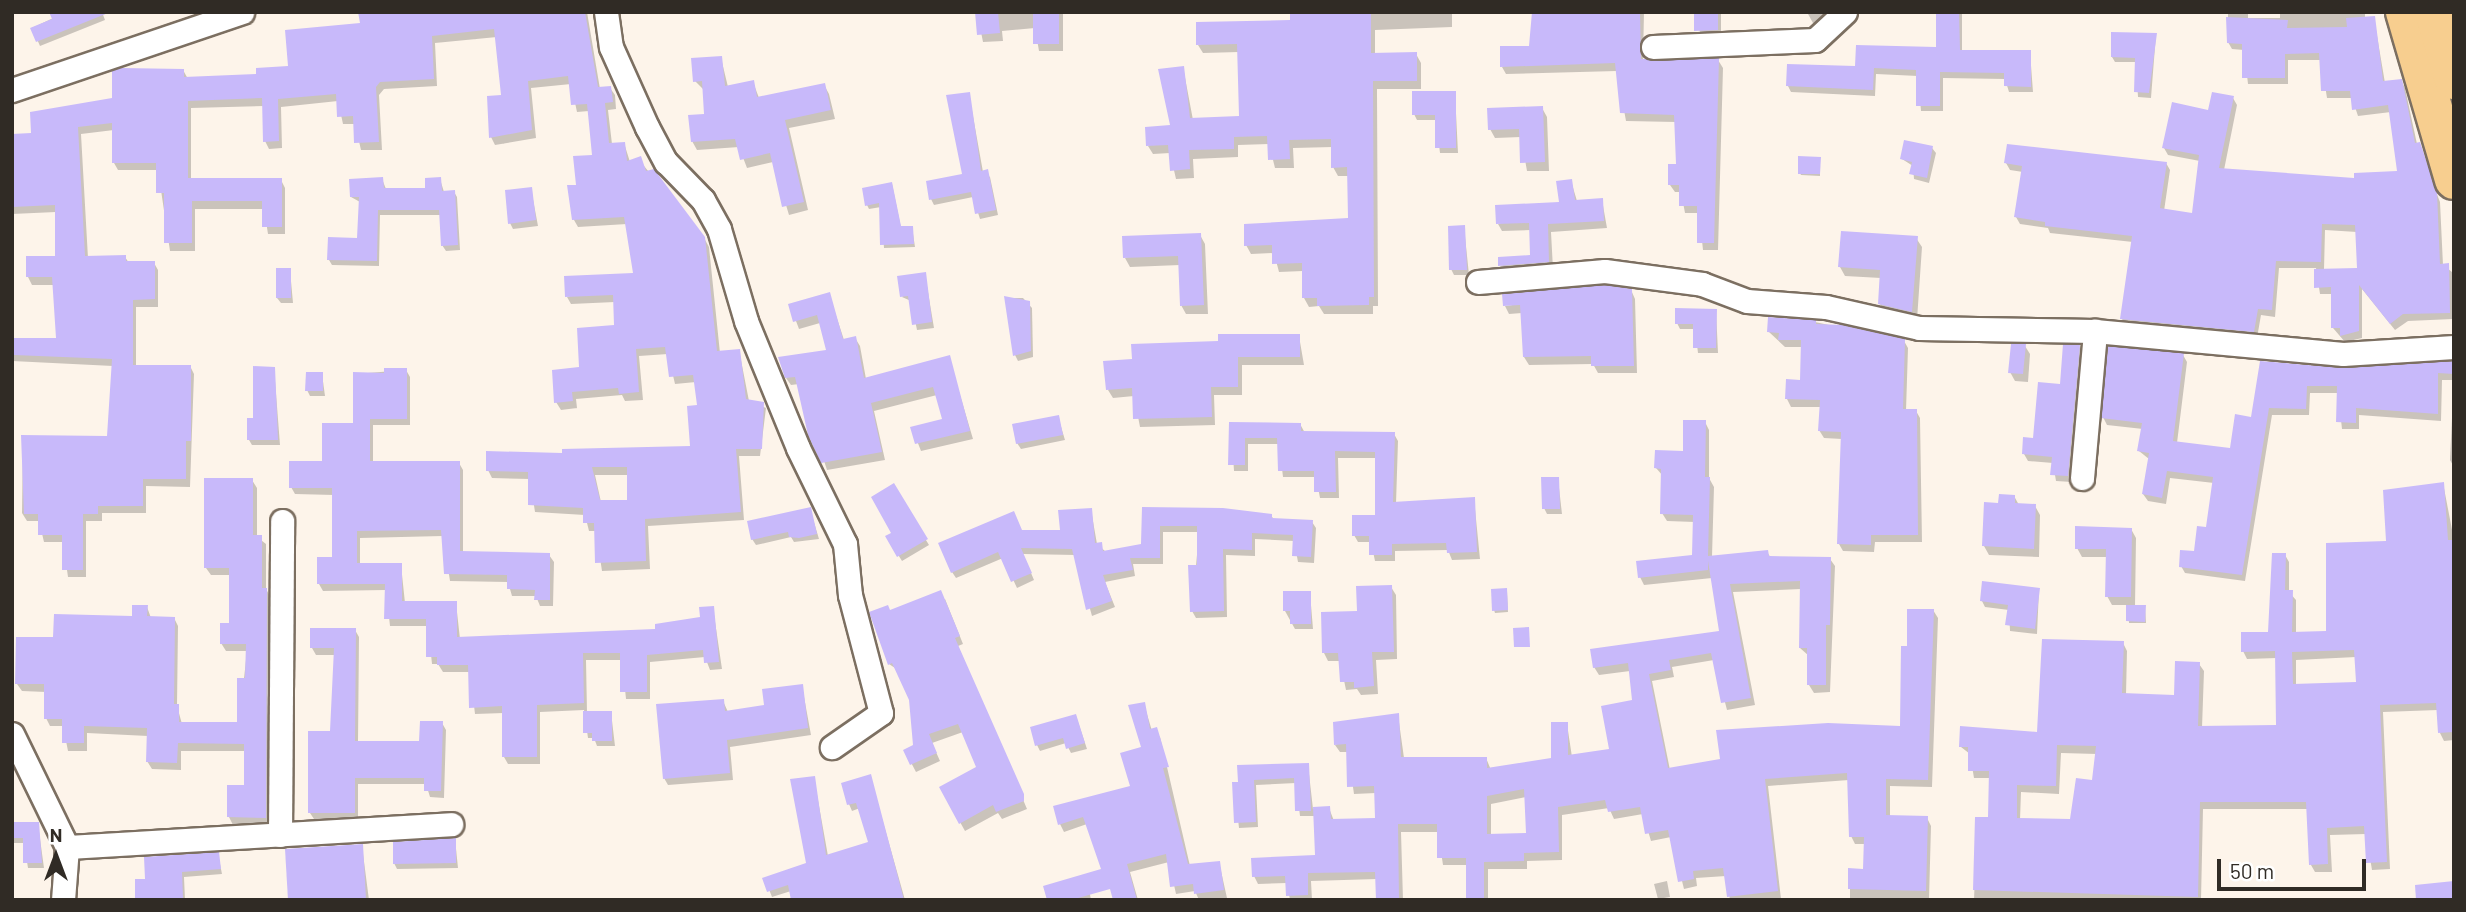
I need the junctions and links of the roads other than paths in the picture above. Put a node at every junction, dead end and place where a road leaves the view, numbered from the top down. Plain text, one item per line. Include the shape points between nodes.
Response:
1 (242, 12) edge
2 (606, 12) edge
3 (1845, 12) edge
4 (2405, 12) edge
5 (2434, 12) edge
6 (1653, 47) dead end
7 (2454, 80) edge
8 (12, 90) edge
9 (2454, 180) edge
10 (1478, 282) dead end
11 (2095, 331) junction
12 (2454, 346) edge
13 (2082, 478) dead end
14 (282, 521) dead end
15 (12, 734) edge
16 (832, 747) dead end
17 (452, 824) dead end
18 (280, 835) junction
19 (67, 848) junction
20 (63, 900) edge

1 - 8 street
2 - 16 street via 611,47 647,127 666,162 703,200 719,229 746,321 798,448 845,544 850,595 881,713
3 - 6 street via 1815,40
4 - 9 highway
5 - 7 highway
10 - 11 street via 1605,271 1702,284 1747,301 1826,307 1919,328
11 - 12 street via 2343,354
11 - 13 street
14 - 18 street
15 - 19 street
17 - 18 street
18 - 19 street
19 - 20 street

